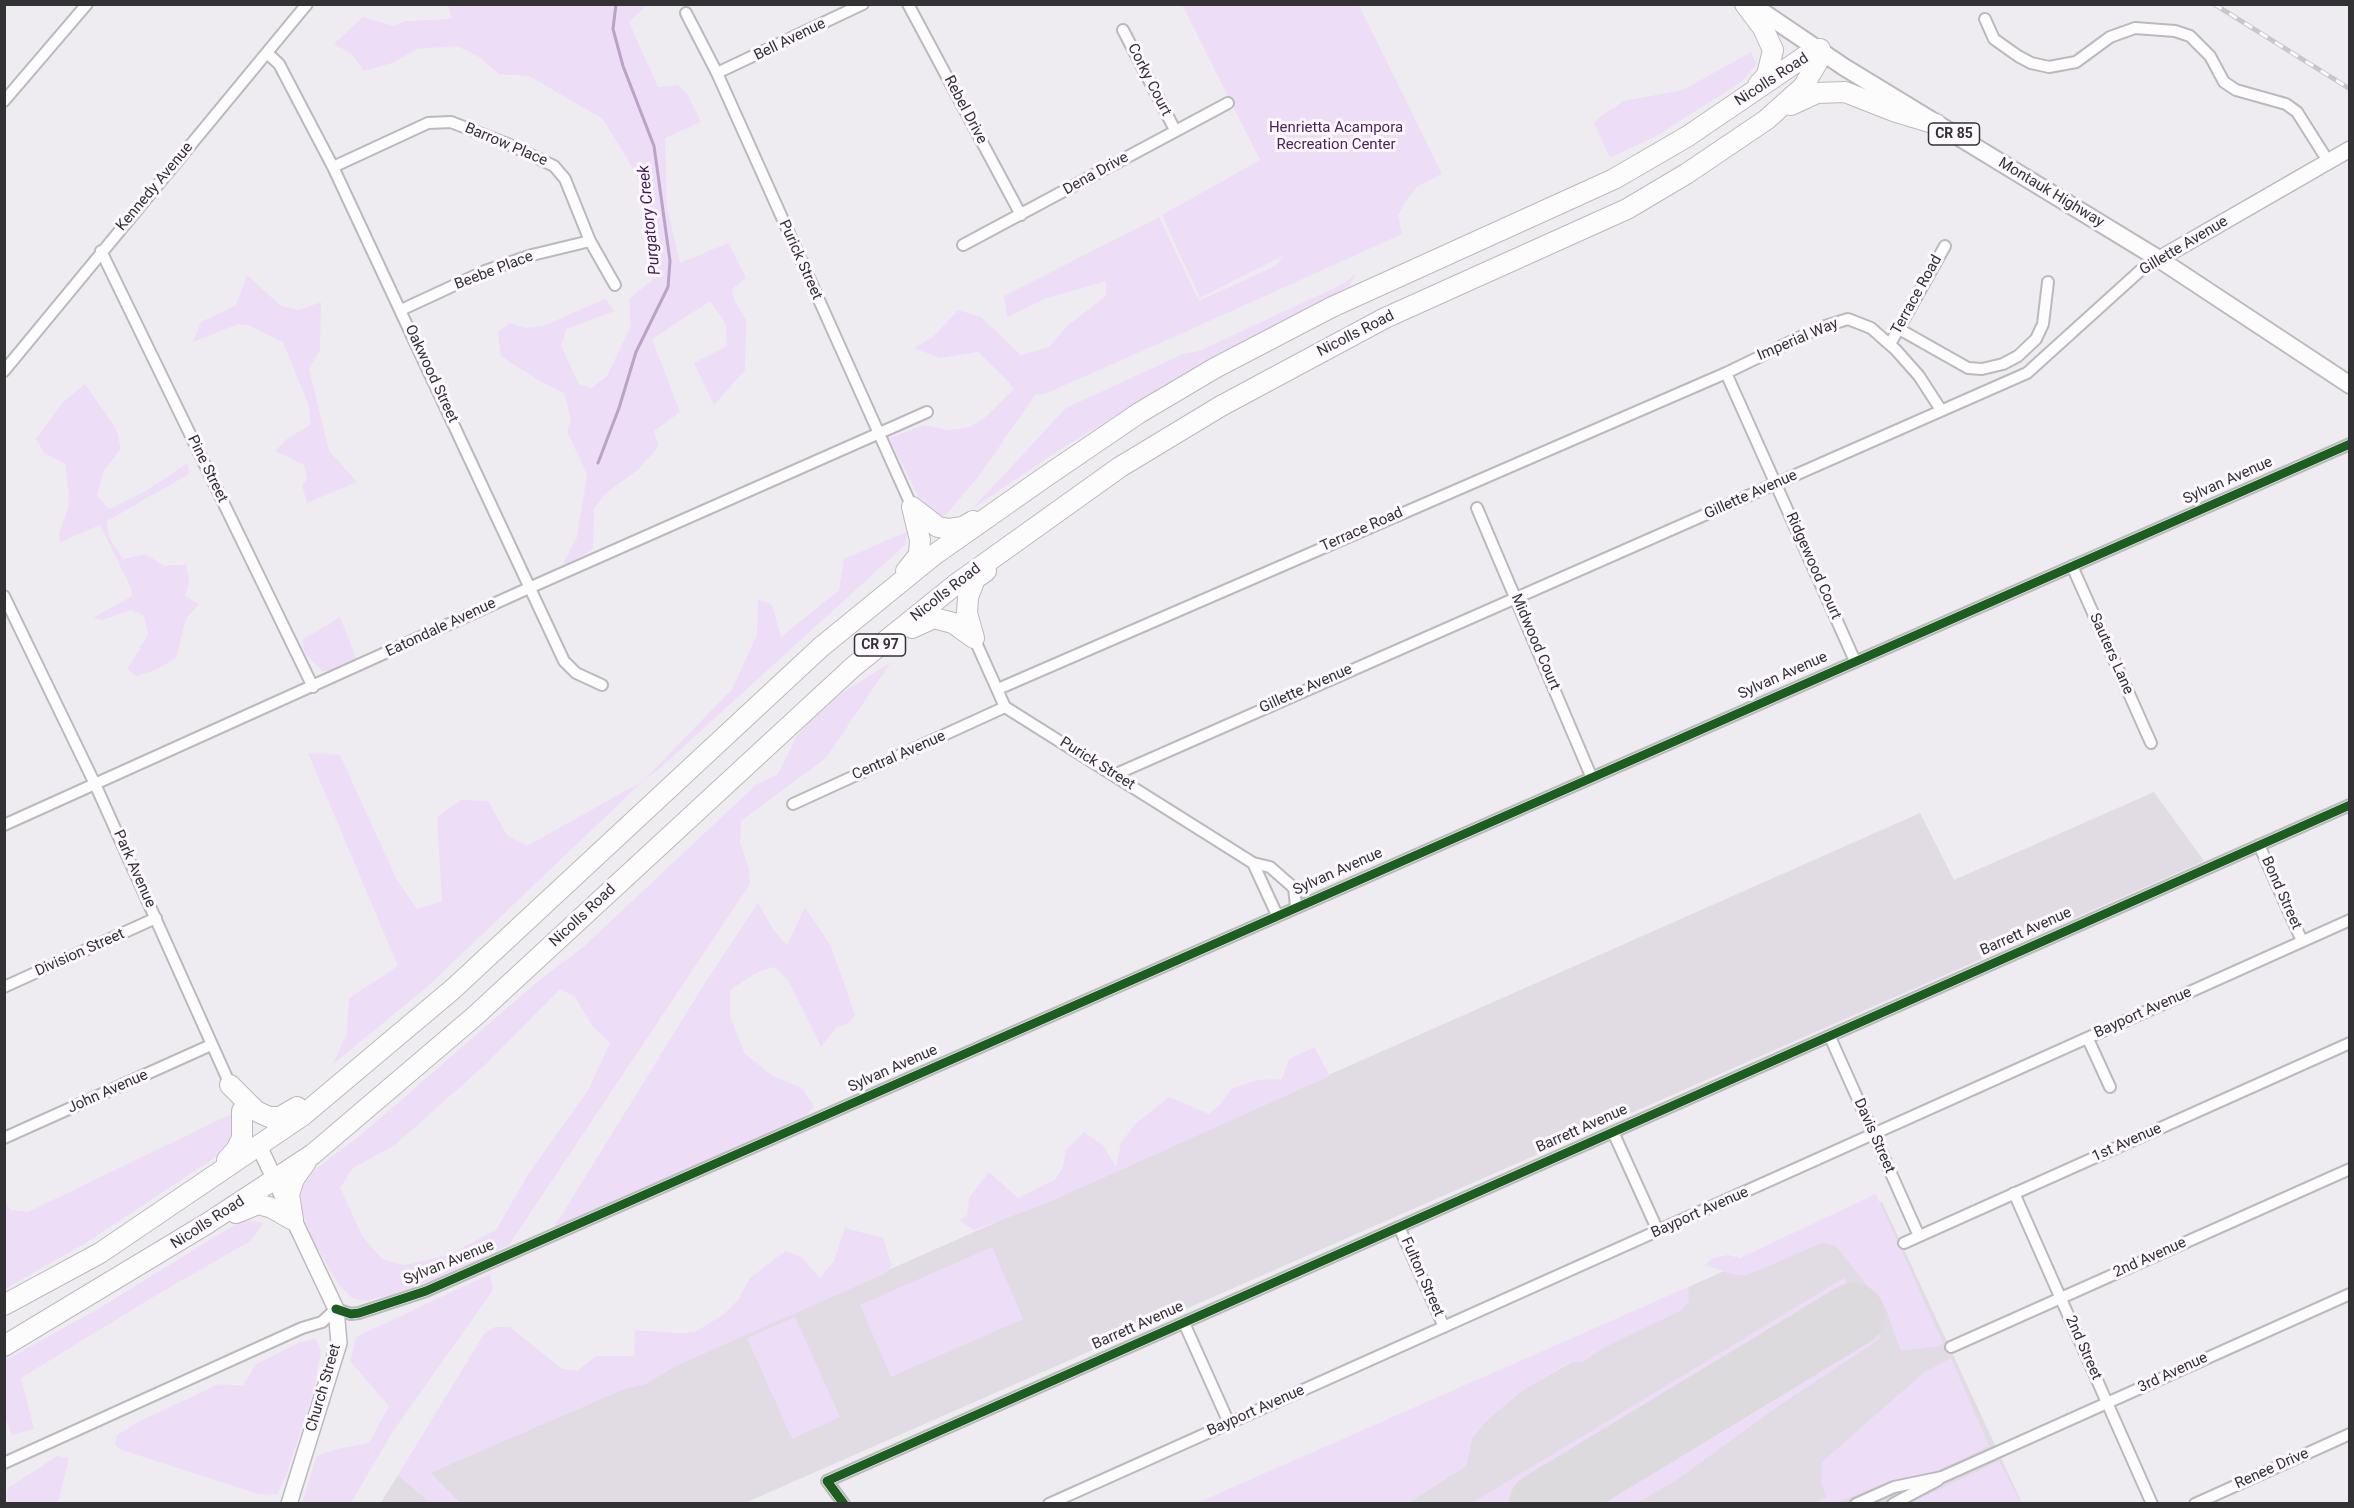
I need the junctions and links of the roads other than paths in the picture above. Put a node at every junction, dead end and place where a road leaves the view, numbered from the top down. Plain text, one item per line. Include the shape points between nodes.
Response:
1 (87, 4) edge
2 (307, 4) edge
3 (863, 4) edge
4 (908, 4) edge
5 (1745, 4) edge
6 (1751, 4) edge
7 (686, 13) dead end
8 (1985, 19) dead end
9 (1123, 30) dead end
10 (1820, 49) junction
11 (267, 53) junction
12 (717, 73) junction
13 (1752, 92) junction
14 (4, 101) edge
15 (1228, 103) dead end
16 (1766, 120) junction
17 (1936, 124) junction
18 (1175, 130) junction
19 (2349, 148) edge
20 (2328, 161) junction
21 (333, 167) junction
22 (1021, 215) junction
23 (590, 241) junction
24 (963, 244) dead end
25 (1945, 246) dead end
26 (101, 251) junction
27 (2159, 260) junction
28 (2048, 282) dead end
29 (615, 285) dead end
30 (401, 310) junction
31 (1899, 329) junction
32 (1890, 345) junction
33 (4, 371) edge
34 (1726, 373) junction
35 (2349, 385) edge
36 (1941, 410) junction
37 (927, 412) dead end
38 (878, 433) junction
39 (2349, 444) edge
40 (1776, 484) junction
41 (1009, 502) junction
42 (912, 507) junction
43 (1477, 508) dead end
44 (1007, 547) junction
45 (2072, 566) junction
46 (893, 586) junction
47 (529, 588) junction
48 (4, 596) edge
49 (1516, 597) junction
50 (974, 638) junction
51 (872, 652) junction
52 (1855, 661) junction
53 (602, 685) dead end
54 (313, 687) junction
55 (998, 689) junction
56 (1005, 707) junction
57 (2151, 743) dead end
58 (1114, 775) junction
59 (1592, 777) junction
60 (95, 784) junction
61 (793, 804) dead end
62 (2349, 805) edge
63 (4, 825) edge
64 (2259, 845) junction
65 (1253, 862) junction
66 (1296, 906) junction
67 (1277, 915) junction
68 (156, 918) junction
69 (2349, 920) edge
70 (2302, 941) junction
71 (4, 987) edge
72 (404, 1030) junction
73 (1830, 1036) junction
74 (2088, 1039) junction
75 (2349, 1043) edge
76 (211, 1045) junction
77 (230, 1085) junction
78 (2110, 1087) dead end
79 (242, 1111) junction
80 (1613, 1132) junction
81 (1873, 1134) junction
82 (4, 1138) edge
83 (258, 1144) junction
84 (313, 1154) junction
85 (2349, 1169) edge
86 (273, 1180) junction
87 (191, 1190) junction
88 (2014, 1193) junction
89 (293, 1221) junction
90 (208, 1223) junction
91 (1399, 1227) junction
92 (1658, 1231) junction
93 (1919, 1236) junction
94 (1904, 1243) dead end
95 (2349, 1294) edge
96 (2060, 1298) junction
97 (4, 1305) edge
98 (336, 1309) junction
99 (1184, 1323) junction
100 (1444, 1327) junction
101 (4, 1346) edge
102 (1951, 1347) dead end
103 (2108, 1404) junction
104 (1229, 1423) junction
105 (2349, 1434) edge
106 (4, 1463) edge
107 (1943, 1477) junction
108 (289, 1503) edge
109 (844, 1503) edge
110 (1049, 1503) edge
111 (1856, 1503) edge
112 (1893, 1503) edge
113 (2152, 1503) edge
114 (2195, 1503) edge

1 - 14 street
2 - 11 street, Kennedy Avenue
3 - 12 street, Bell Avenue
4 - 22 street, Rebel Drive
5 - 13 highway via 1773,50 1767,75
6 - 10 main road, Montauk Highway / CR 85
7 - 12 street, Purick Street
8 - 20 street via 1994,39 2018,56 2049,67 2076,62 2110,37 2135,28 2190,36 2210,56 2224,82 2236,90 2286,104 2297,112
9 - 18 street, Corky Court
10 - 13 highway, Nicolls Road / CR 97
10 - 16 highway, Nicolls Road / CR 97 via 1803,87
10 - 17 main road, Montauk Highway / CR 85
11 - 21 street, Oakwood Street via 279,64
11 - 26 street, Kennedy Avenue
12 - 38 street, Purick Street
13 - 41 highway, Nicolls Road / CR 97 via 1688,136 1614,179 1332,307 1215,368 1139,413
15 - 18 street, Dena Drive
16 - 17 highway via 1802,98 1830,91 1845,92
16 - 44 highway, Nicolls Road / CR 97 via 1627,209 1385,318 1221,406 1119,468
17 - 27 main road, Montauk Highway / CR 85
18 - 22 street, Dena Drive
19 - 20 street, Gillette Avenue
20 - 27 street, Gillette Avenue
21 - 23 street, Barrow Place via 428,123 451,122 554,166 565,179
21 - 30 street, Oakwood Street
22 - 24 street, Dena Drive
23 - 29 street, Barrow Place
23 - 30 street, Beebe Place via 484,271
25 - 31 street, Terrace Road
26 - 33 street, Kennedy Avenue
26 - 54 street, Pine Street
27 - 35 main road, Montauk Highway / CR 85
27 - 36 street, Gillette Avenue via 2142,269 2026,373
28 - 31 street via 2043,324 2036,339 2003,364 1968,368
30 - 47 street, Oakwood Street
31 - 32 street, Terrace Road
32 - 34 street, Imperial Way via 1871,328 1848,319 1819,328
32 - 36 street, Imperial Way via 1919,376
34 - 40 street, Ridgewood Court
34 - 55 street, Terrace Road
36 - 40 street, Gillette Avenue
37 - 38 street, Eatondale Avenue
38 - 42 street, Purick Street
38 - 47 street, Eatondale Avenue
39 - 45 street, Sylvan Avenue
40 - 49 street, Gillette Avenue
40 - 52 street, Ridgewood Court
41 - 42 highway via 963,526 949,529 938,527
41 - 46 highway, Nicolls Road / CR 97
42 - 46 highway via 920,540 919,555
43 - 49 street, Midwood Court
44 - 50 highway via 1005,556 975,579 968,597
44 - 51 highway, Nicolls Road / CR 97
45 - 52 street, Sylvan Avenue
45 - 57 street, Sauters Lane
46 - 72 highway, Nicolls Road / CR 97 via 821,647
47 - 53 street, Oakwood Street via 564,661 576,673
47 - 54 street, Eatondale Avenue
48 - 60 street, Park Avenue
49 - 58 street, Gillette Avenue
49 - 59 street, Midwood Court
50 - 51 highway via 953,623 934,618 918,623 891,645
50 - 55 street
51 - 84 highway, Nicolls Road / CR 97 via 475,1016
52 - 59 street, Sylvan Avenue
54 - 60 street, Eatondale Avenue
55 - 56 street
56 - 58 street, Purick Street
56 - 61 street, Central Avenue
58 - 65 street, Purick Street
59 - 66 street, Sylvan Avenue
60 - 63 street, Eatondale Avenue
60 - 68 street, Park Avenue
62 - 64 street, Barrett Avenue
64 - 70 street, Bond Street
64 - 73 street, Barrett Avenue
65 - 66 street, Purick Street via 1270,867 1294,888
65 - 67 street
66 - 67 street, Sylvan Avenue
67 - 98 street, Sylvan Avenue via 426,1291 359,1313
68 - 71 street, Division Street
68 - 76 street, Park Avenue
69 - 70 street, Bayport Avenue
70 - 74 street, Bayport Avenue
72 - 77 highway via 280,1117 256,1111
72 - 83 highway, Nicolls Road / CR 97 via 302,1116
73 - 80 street, Barrett Avenue
73 - 81 street, Davis Street
74 - 78 street
74 - 81 street, Bayport Avenue
75 - 88 street, 1st Avenue
76 - 77 street, Park Avenue
76 - 82 street, John Avenue
77 - 79 street, Park Avenue
79 - 83 street, Park Avenue
79 - 87 highway via 244,1127 236,1150
80 - 91 street, Barrett Avenue
80 - 92 street
81 - 92 street, Bayport Avenue
81 - 93 street, Davis Street
83 - 86 street, Church Street
83 - 87 highway, Nicolls Road / CR 97
84 - 86 highway, Nicolls Road / CR 97
84 - 89 highway via 301,1168 289,1194
85 - 96 street, 2nd Avenue
86 - 89 street, Church Street
86 - 90 highway, Nicolls Road / CR 97
87 - 97 highway, Nicolls Road / CR 97 via 100,1253
88 - 93 street, 1st Avenue
88 - 96 street, 2nd Street
89 - 90 highway via 258,1204
89 - 98 street, Church Street
90 - 101 highway, Nicolls Road / CR 97
91 - 99 street, Barrett Avenue
91 - 100 street, Fulton Street
92 - 100 street, Bayport Avenue
93 - 94 street, 1st Avenue
95 - 103 street, 3rd Avenue
96 - 102 street, 2nd Avenue
96 - 103 street, 2nd Street
98 - 106 street via 322,1322
98 - 108 street, Church Street via 339,1343
99 - 104 street
99 - 109 street, Barrett Avenue via 827,1481
100 - 104 street, Bayport Avenue
103 - 107 street, 3rd Avenue
103 - 113 street, 2nd Street
104 - 110 street, Bayport Avenue
105 - 114 street, Renee Drive
107 - 111 street via 1894,1486
107 - 112 street

